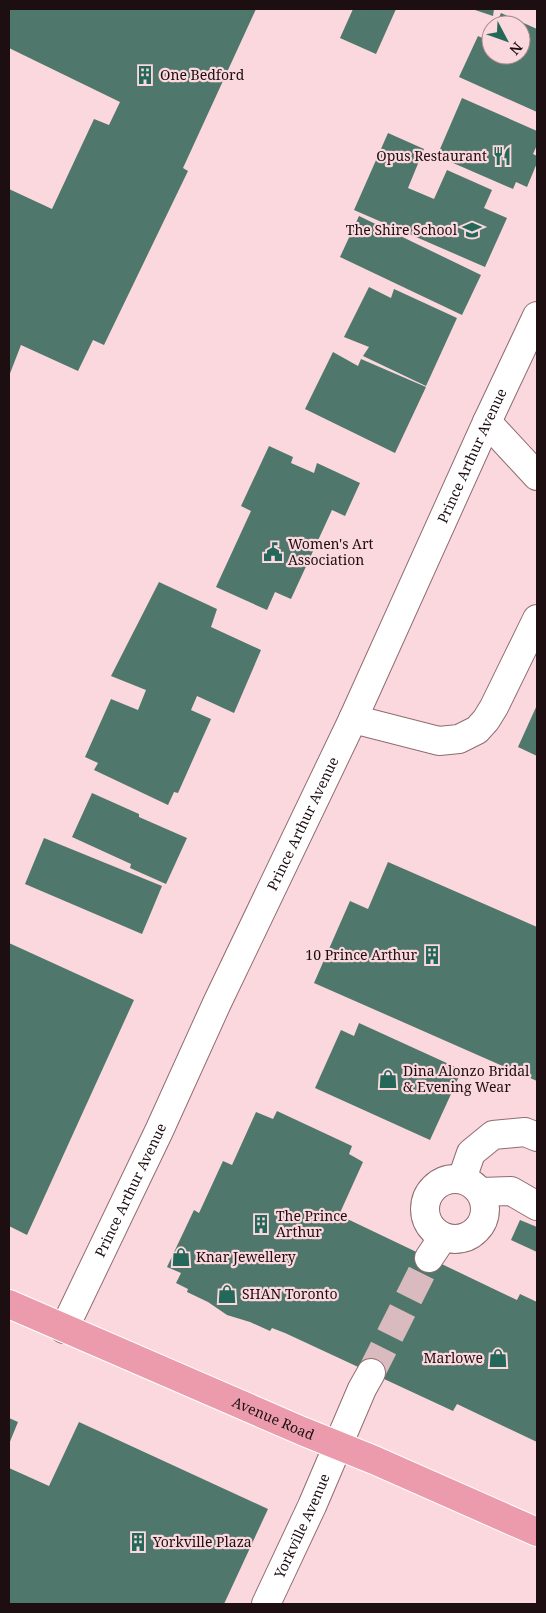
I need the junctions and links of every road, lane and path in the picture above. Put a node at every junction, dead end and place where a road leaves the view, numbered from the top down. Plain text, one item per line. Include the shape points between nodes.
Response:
1 (537, 316) edge
2 (487, 422) junction
3 (537, 476) edge
4 (537, 619) edge
5 (353, 718) junction
6 (537, 1138) edge
7 (471, 1186) junction
8 (537, 1206) edge
9 (9, 1304) edge
10 (64, 1329) junction
11 (372, 1373) tunnel mouth
12 (336, 1446) junction
13 (537, 1532) edge
14 (266, 1604) edge

1 - 2 street, Prince Arthur Avenue
2 - 3 street
2 - 5 street, Prince Arthur Avenue
4 - 5 street via 494,707 477,730 459,739 439,741
5 - 10 street, Prince Arthur Avenue
6 - 7 street via 525,1132 493,1135 471,1153
7 - 7 street via 485,1200 484,1220 479,1229 472,1235 436,1248 434,1232 425,1215 428,1195 442,1181 452,1178
7 - 8 street via 511,1191
9 - 10 main road, Avenue Road
10 - 12 main road, Avenue Road
11 - 12 street, Yorkville Avenue
12 - 13 main road, Avenue Road
12 - 14 street, Yorkville Avenue

